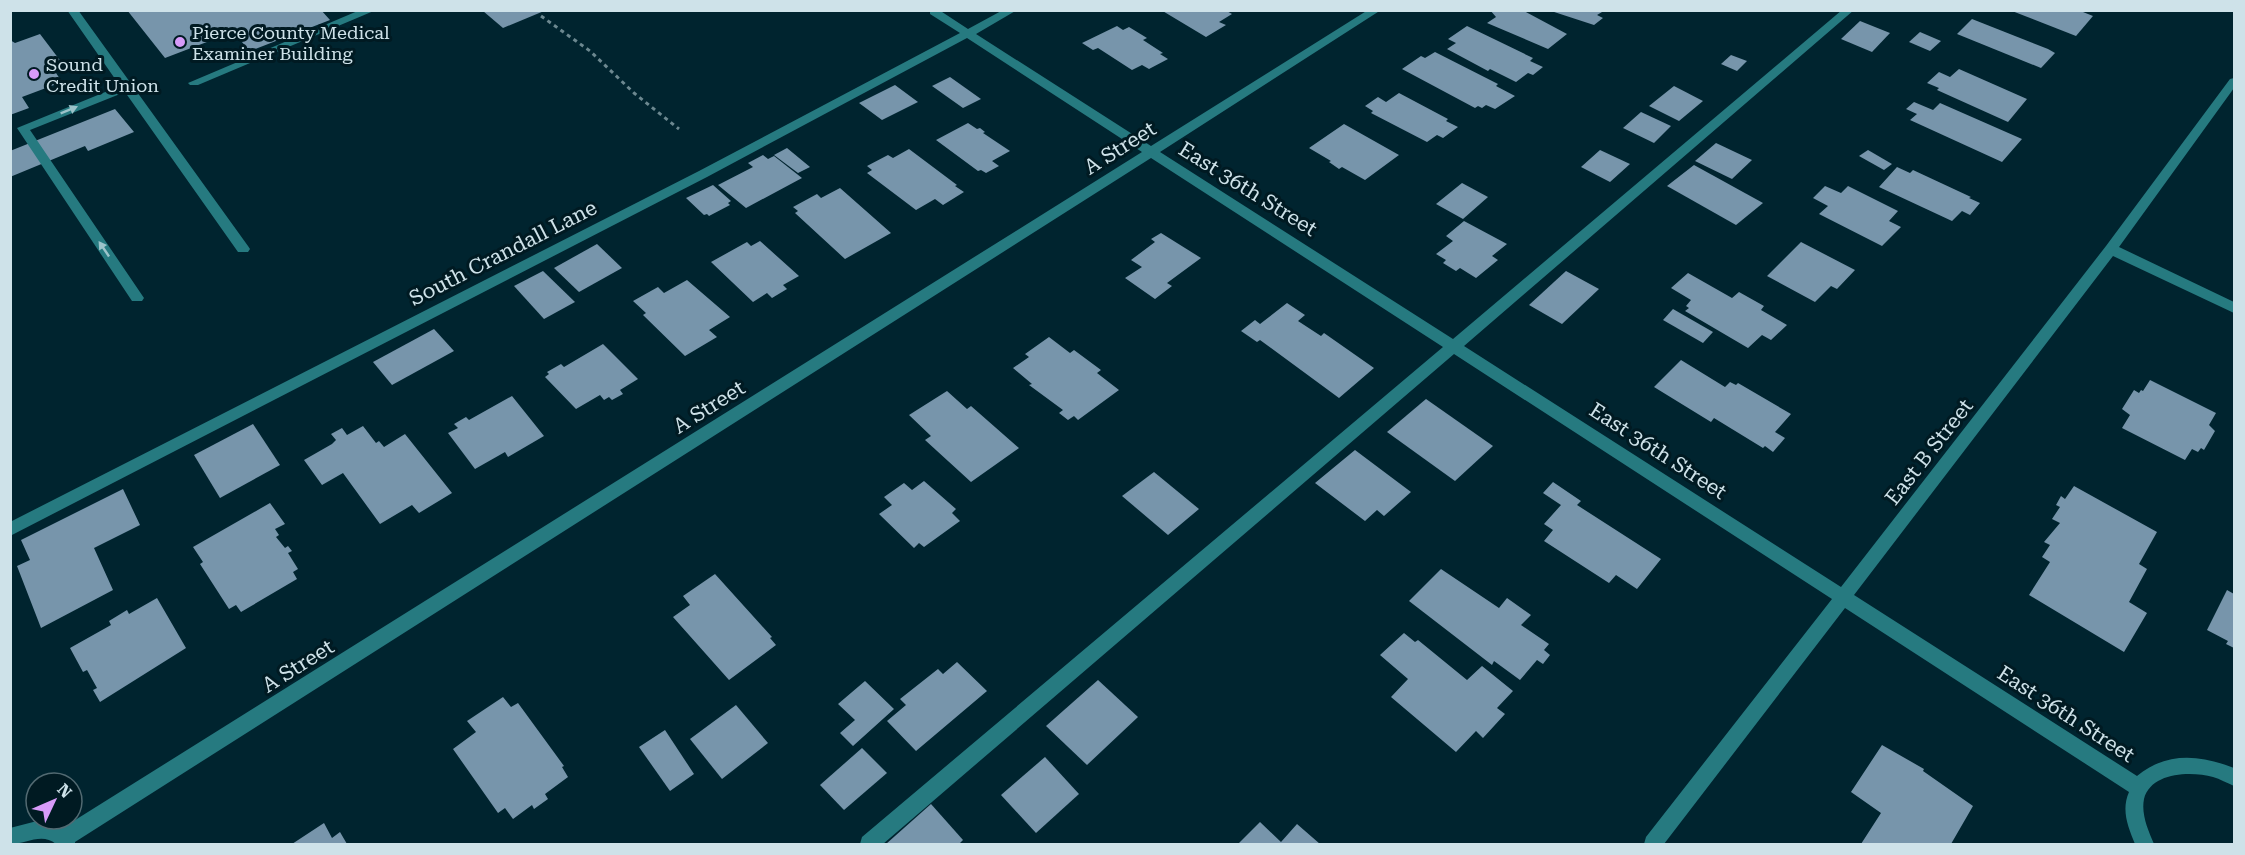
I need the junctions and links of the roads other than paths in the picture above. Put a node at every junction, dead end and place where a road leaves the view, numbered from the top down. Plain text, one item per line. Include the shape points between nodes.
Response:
1 (72, 10) edge
2 (371, 10) edge
3 (1012, 10) edge
4 (1376, 10) edge
5 (1849, 10) edge
6 (933, 12) dead end
7 (968, 34) junction
8 (2235, 81) edge
9 (194, 83) dead end
10 (127, 87) junction
11 (1151, 154) junction
12 (243, 249) dead end
13 (2111, 249) junction
14 (137, 298) dead end
15 (2235, 308) edge
16 (1454, 347) junction
17 (10, 530) edge
18 (1844, 597) junction
19 (2235, 777) edge
20 (2139, 788) junction
21 (10, 838) edge
22 (65, 841) edge
23 (869, 844) edge
24 (1653, 844) edge
25 (2144, 844) edge

1 - 10 street
2 - 9 street
3 - 7 street, South Crandall Lane
4 - 11 street, A Street
5 - 16 street
6 - 7 street, East 36th Street
7 - 11 street, East 36th Street
7 - 17 street, South Crandall Lane
8 - 13 street, East B Street
10 - 12 street
14 -> 10 street via 23,128
11 - 16 street, East 36th Street
11 - 22 street, A Street
13 - 15 street
13 - 18 street, East B Street
16 - 18 street, East 36th Street
16 - 23 street
18 - 20 street, East 36th Street
18 - 24 street, East B Street
19 - 20 street, East 36th Street via 2200,766 2174,766 2152,773
20 - 25 street, East 36th Street via 2133,808
21 - 22 street via 44,829 56,832

